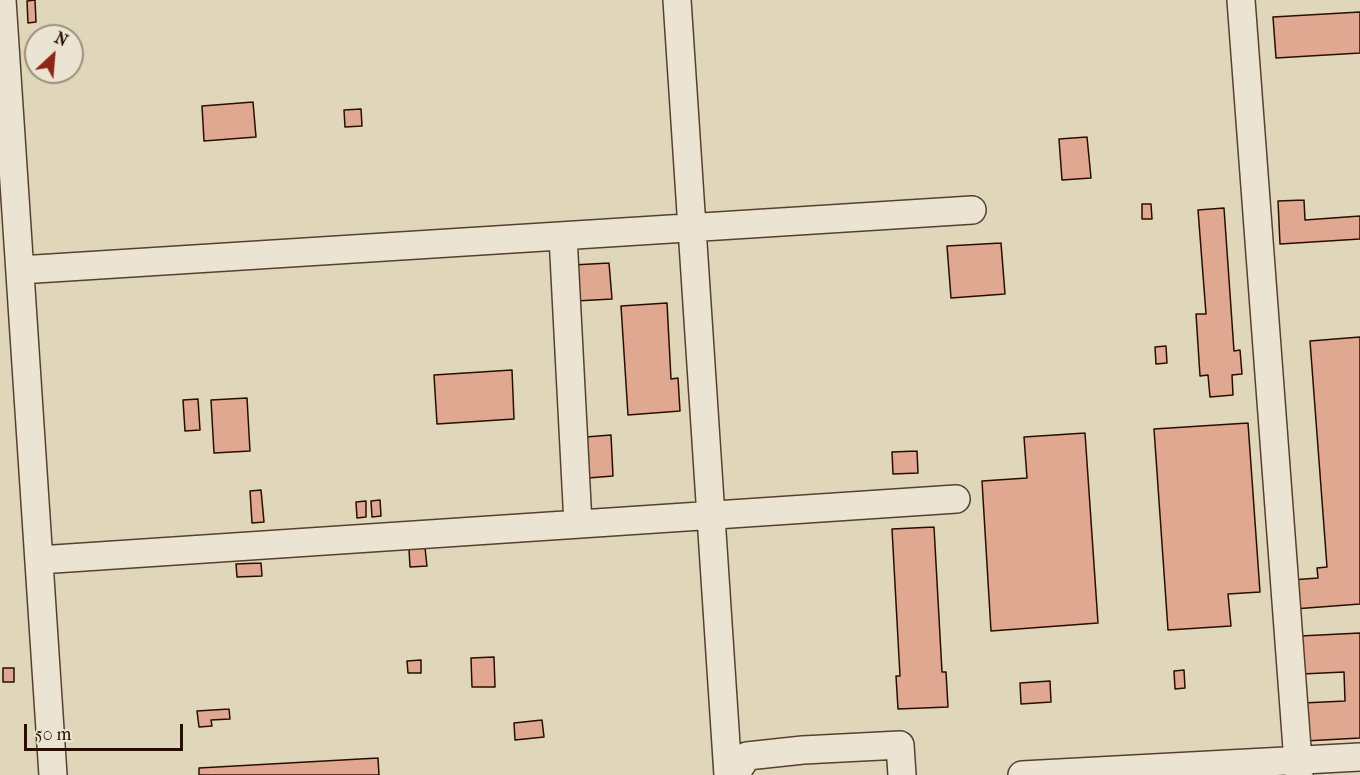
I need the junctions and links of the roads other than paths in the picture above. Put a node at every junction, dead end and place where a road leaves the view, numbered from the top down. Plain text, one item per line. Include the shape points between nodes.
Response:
1 (2, 0) edge
2 (677, 0) edge
3 (1241, 0) edge
4 (6, 146) edge
5 (972, 210) dead end
6 (692, 228) junction
7 (563, 236) junction
8 (20, 270) junction
9 (956, 499) dead end
10 (712, 516) junction
11 (578, 524) junction
12 (39, 560) junction
13 (1360, 757) edge
14 (1299, 768) edge
15 (53, 775) edge
16 (728, 775) edge
17 (735, 775) edge
18 (902, 775) edge
19 (1022, 775) edge

1 - 4 lane
2 - 6 lane
3 - 14 lane
4 - 8 lane
5 - 6 lane
6 - 7 lane
6 - 10 lane
7 - 8 lane
7 - 11 lane
8 - 12 lane
9 - 10 lane
10 - 11 lane
10 - 16 lane
11 - 12 lane
12 - 15 lane
13 - 14 lane
14 - 19 lane
17 - 18 lane via 747,756 900,745

